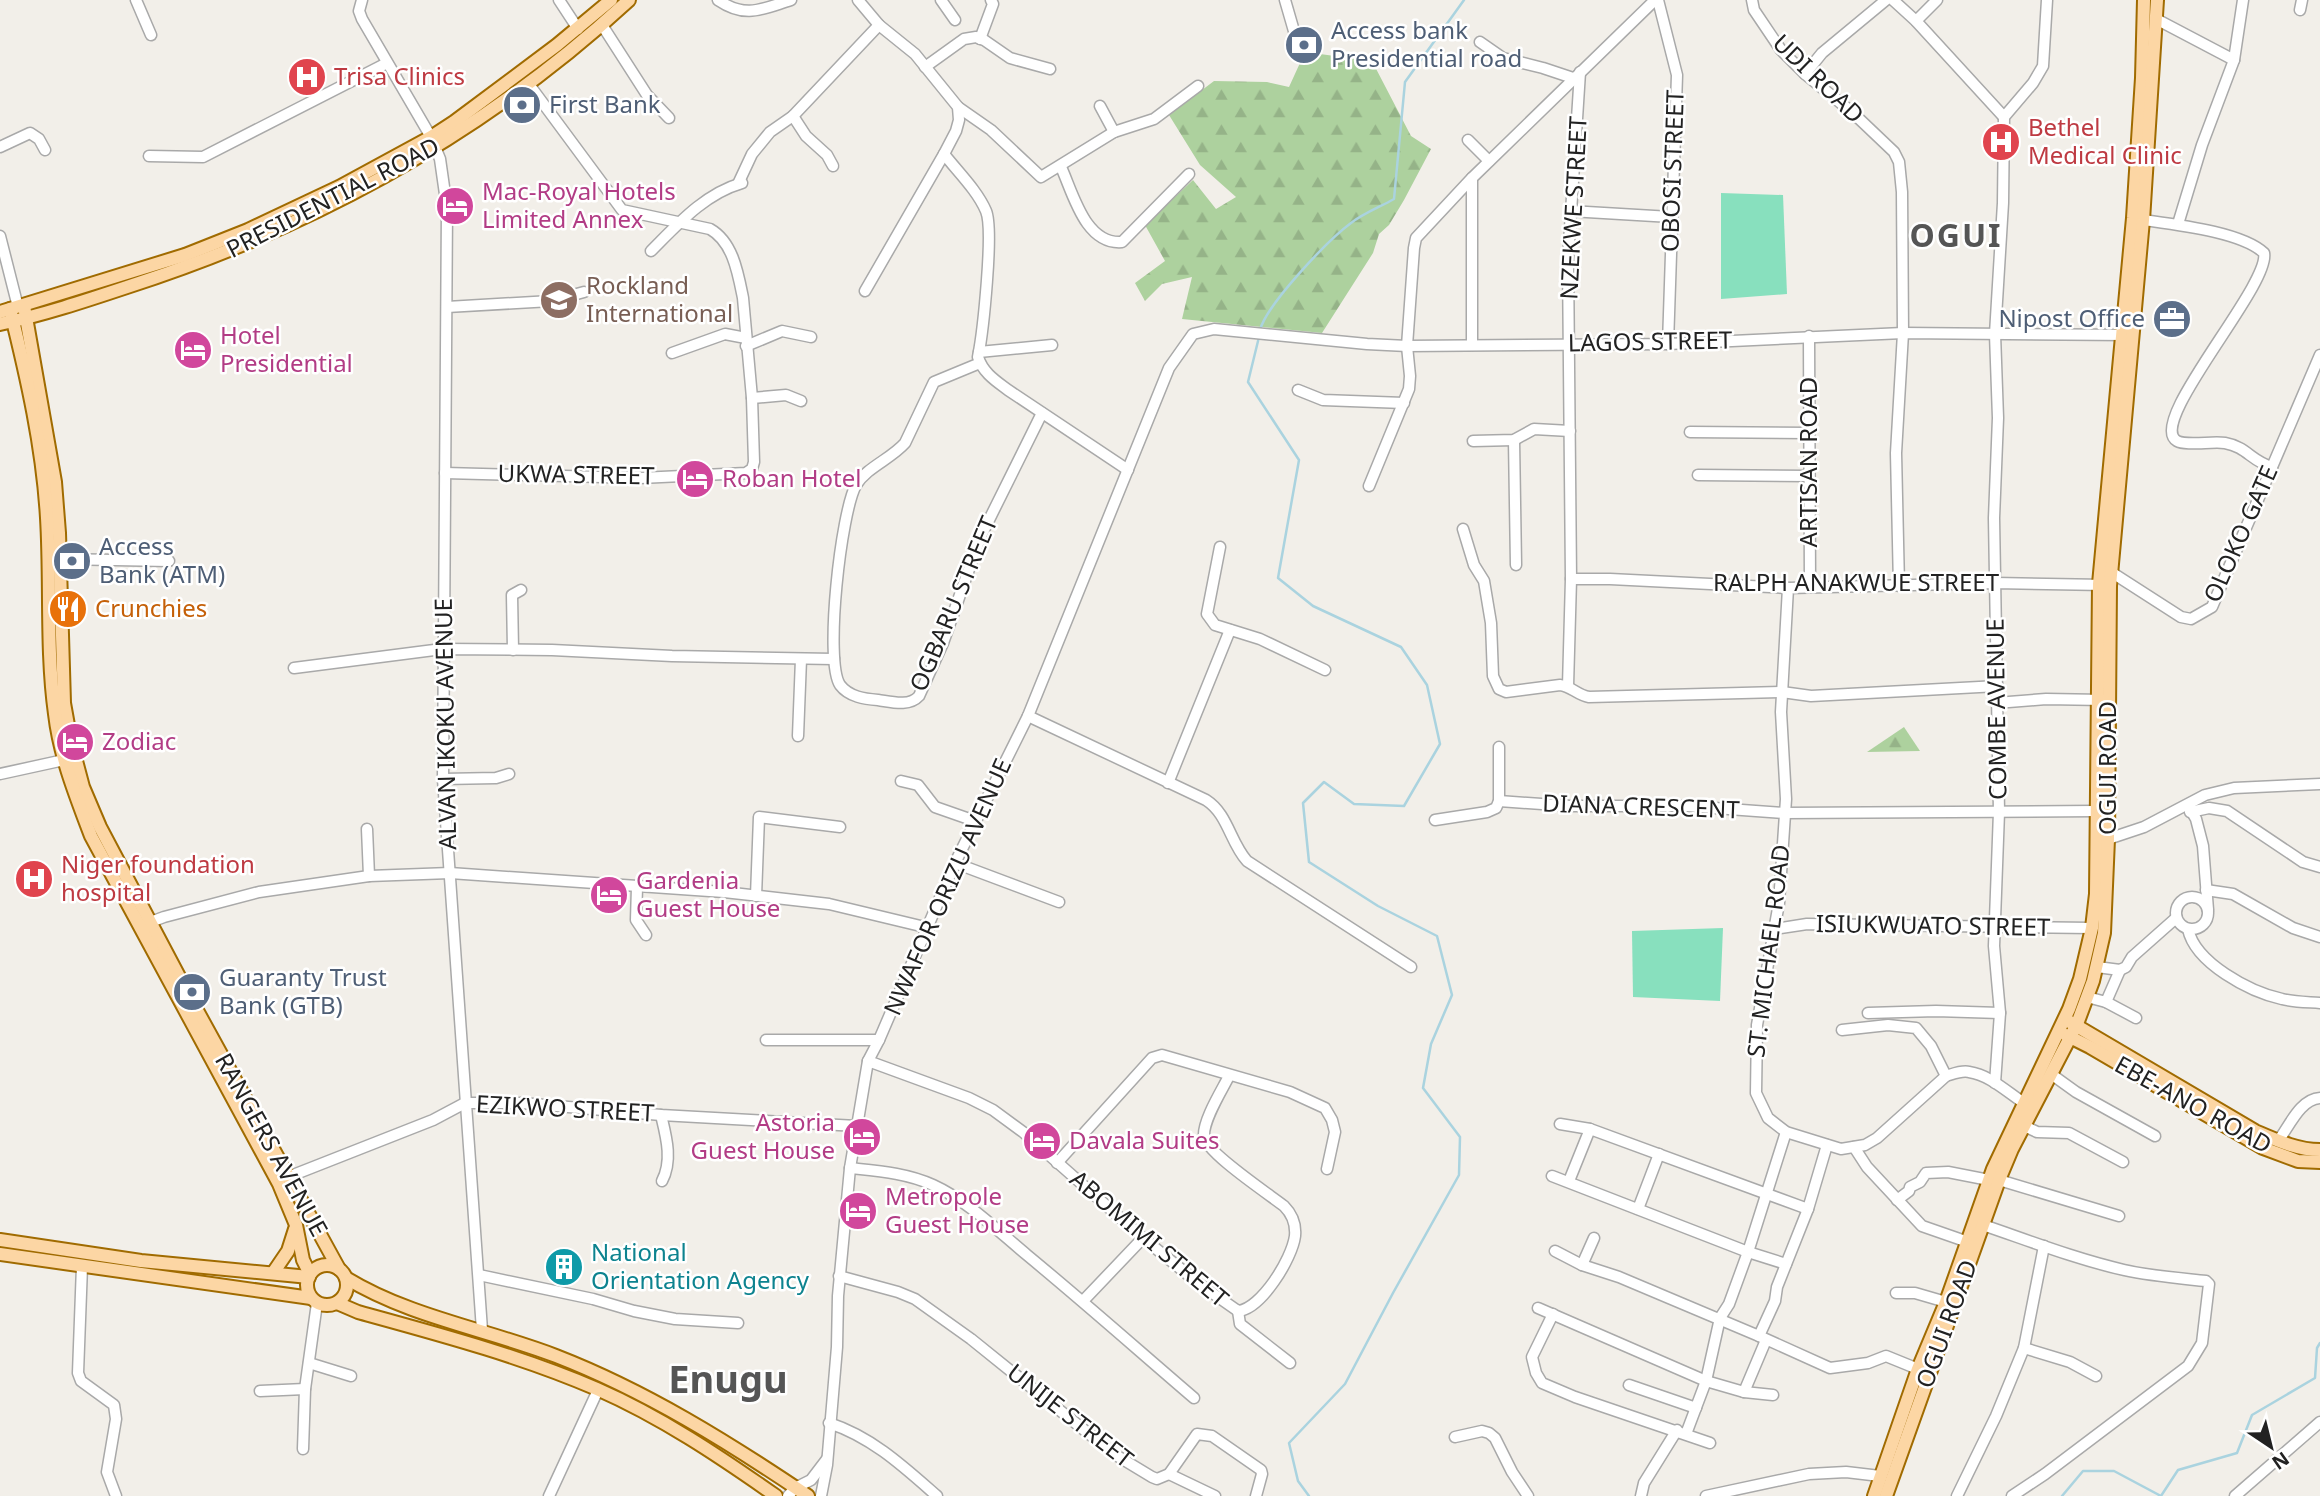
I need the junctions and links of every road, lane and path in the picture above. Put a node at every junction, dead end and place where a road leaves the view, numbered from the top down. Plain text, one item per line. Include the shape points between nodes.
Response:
1 (135, 0) edge
2 (362, 0) edge
3 (559, 0) edge
4 (611, 0) edge
5 (629, 0) edge
6 (718, 0) edge
7 (791, 0) edge
8 (859, 0) edge
9 (941, 0) edge
10 (991, 0) edge
11 (1285, 0) edge
12 (1657, 0) edge
13 (1752, 0) edge
14 (1886, 0) edge
15 (1893, 0) edge
16 (1937, 0) edge
17 (2047, 0) edge
18 (2144, 0) edge
19 (2157, 0) edge
20 (2243, 0) edge
21 (2156, 19) junction
22 (955, 20) dead end
23 (1916, 21) junction
24 (601, 24) junction
25 (879, 25) junction
26 (578, 29) junction
27 (151, 35) dead end
28 (1296, 38) dead end
29 (980, 39) junction
30 (1480, 42) dead end
31 (2234, 60) junction
32 (387, 64) junction
33 (538, 67) junction
34 (925, 67) junction
35 (1050, 69) dead end
36 (1805, 74) junction
37 (1577, 75) junction
38 (528, 83) junction
39 (1198, 86) dead end
40 (1100, 106) dead end
41 (958, 107) junction
42 (793, 116) junction
43 (2004, 117) junction
44 (669, 118) dead end
45 (1114, 132) junction
46 (1468, 140) dead end
47 (434, 143) junction
48 (0, 147) edge
49 (45, 150) dead end
50 (944, 154) junction
51 (149, 156) dead end
52 (1489, 161) junction
53 (833, 166) dead end
54 (1061, 167) junction
55 (1189, 174) dead end
56 (1472, 178) junction
57 (1570, 211) junction
58 (1671, 217) junction
59 (2138, 219) junction
60 (2178, 223) junction
61 (678, 224) junction
62 (0, 236) edge
63 (2, 248) edge
64 (651, 251) dead end
65 (865, 291) dead end
66 (584, 292) dead end
67 (447, 306) junction
68 (46, 314) junction
69 (11, 316) edge
70 (1903, 333) junction
71 (1995, 334) junction
72 (2128, 335) junction
73 (1809, 336) junction
74 (811, 337) dead end
75 (25, 342) junction
76 (746, 342) junction
77 (1570, 343) junction
78 (1668, 344) junction
79 (1052, 345) dead end
80 (1184, 345) joint
81 (1472, 345) junction
82 (1407, 346) junction
83 (672, 353) dead end
84 (2320, 355) edge
85 (979, 357) junction
86 (1298, 390) dead end
87 (752, 398) junction
88 (801, 401) dead end
89 (1404, 403) junction
90 (1042, 413) junction
91 (1570, 431) junction
92 (1690, 432) dead end
93 (1809, 433) junction
94 (1514, 440) junction
95 (1473, 442) dead end
96 (2272, 467) junction
97 (1128, 470) junction
98 (444, 473) junction
99 (1698, 475) dead end
100 (1809, 476) junction
101 (1369, 486) dead end
102 (1464, 528) dead end
103 (1220, 547) dead end
104 (60, 559) junction
105 (169, 561) dead end
106 (1516, 565) dead end
107 (2111, 572) junction
108 (1571, 579) junction
109 (1995, 583) junction
110 (2105, 585) junction
111 (1899, 586) junction
112 (1810, 587) junction
113 (1788, 588) junction
114 (521, 590) dead end
115 (1230, 630) junction
116 (442, 649) junction
117 (513, 650) junction
118 (801, 659) junction
119 (834, 659) junction
120 (293, 668) dead end
121 (1325, 670) dead end
122 (1568, 686) junction
123 (1998, 686) junction
124 (1782, 692) junction
125 (2103, 700) junction
126 (1996, 703) junction
127 (1028, 716) junction
128 (797, 736) dead end
129 (1499, 747) dead end
130 (64, 760) junction
131 (0, 774) edge
132 (509, 774) dead end
133 (443, 779) junction
134 (901, 781) dead end
135 (1168, 783) junction
136 (2320, 784) edge
137 (1499, 801) junction
138 (2189, 808) junction
139 (1999, 811) junction
140 (2096, 811) junction
141 (1784, 813) junction
142 (1435, 820) dead end
143 (975, 821) junction
144 (841, 827) dead end
145 (367, 829) dead end
146 (2108, 839) junction
147 (956, 863) junction
148 (2320, 866) edge
149 (450, 873) junction
150 (369, 876) junction
151 (637, 887) junction
152 (2206, 890) junction
153 (756, 896) junction
154 (2188, 897) junction
155 (1059, 902) dead end
156 (2208, 910) junction
157 (146, 924) junction
158 (2182, 925) junction
159 (1994, 926) junction
160 (929, 928) junction
161 (2092, 928) junction
162 (1775, 929) junction
163 (646, 935) dead end
164 (2320, 937) edge
165 (1411, 967) dead end
166 (2097, 967) junction
167 (2119, 970) junction
168 (2087, 997) junction
169 (2106, 1002) junction
170 (2320, 1003) edge
171 (2000, 1013) junction
172 (2136, 1018) dead end
173 (2071, 1022) junction
174 (1877, 1026) junction
175 (1842, 1030) dead end
176 (2065, 1035) junction
177 (766, 1040) dead end
178 (879, 1040) junction
179 (868, 1061) junction
180 (2051, 1074) junction
181 (1229, 1076) junction
182 (1947, 1076) junction
183 (1996, 1083) junction
184 (2320, 1098) edge
185 (466, 1103) junction
186 (2024, 1103) junction
187 (661, 1115) junction
188 (1560, 1124) dead end
189 (857, 1126) junction
190 (2024, 1126) junction
191 (1590, 1129) junction
192 (1786, 1132) junction
193 (2155, 1136) dead end
194 (2278, 1142) junction
195 (1827, 1145) junction
196 (1854, 1147) junction
197 (2320, 1150) edge
198 (1659, 1154) junction
199 (2123, 1162) dead end
200 (2320, 1162) edge
201 (1057, 1163) junction
202 (850, 1168) junction
203 (1327, 1169) dead end
204 (1552, 1176) dead end
205 (288, 1177) junction
206 (1994, 1180) junction
207 (662, 1181) dead end
208 (1569, 1181) junction
209 (1768, 1194) junction
210 (1897, 1200) junction
211 (1638, 1209) junction
212 (1808, 1209) junction
213 (2119, 1216) dead end
214 (296, 1225) junction
215 (1983, 1226) junction
216 (1143, 1238) junction
217 (1594, 1238) dead end
218 (0, 1240) edge
219 (1968, 1242) junction
220 (2044, 1246) junction
221 (1555, 1251) dead end
222 (1748, 1252) junction
223 (0, 1254) edge
224 (1582, 1265) junction
225 (1786, 1265) junction
226 (82, 1266) junction
227 (273, 1273) junction
228 (342, 1273) junction
229 (479, 1275) junction
230 (309, 1276) junction
231 (839, 1276) junction
232 (1896, 1293) dead end
233 (314, 1301) junction
234 (1083, 1301) junction
235 (1946, 1302) junction
236 (337, 1303) junction
237 (1538, 1308) dead end
238 (1237, 1311) junction
239 (1553, 1314) junction
240 (1720, 1318) junction
241 (737, 1323) dead end
242 (482, 1330) junction
243 (1763, 1338) junction
244 (2024, 1348) junction
245 (309, 1363) junction
246 (1290, 1363) dead end
247 (1918, 1369) junction
248 (351, 1376) dead end
249 (2096, 1376) dead end
250 (1706, 1381) junction
251 (1629, 1385) dead end
252 (305, 1390) junction
253 (598, 1390) junction
254 (260, 1391) dead end
255 (1744, 1392) junction
256 (1773, 1395) dead end
257 (1194, 1398) dead end
258 (1696, 1408) junction
259 (2320, 1422) edge
260 (829, 1423) junction
261 (1682, 1432) junction
262 (1455, 1437) dead end
263 (1710, 1443) dead end
264 (303, 1449) dead end
265 (1894, 1456) junction
266 (827, 1459) junction
267 (1169, 1474) junction
268 (1880, 1476) junction
269 (792, 1492) edge
270 (116, 1496) edge
271 (549, 1496) edge
272 (776, 1496) edge
273 (808, 1496) edge
274 (821, 1496) edge
275 (937, 1496) edge
276 (1215, 1496) edge
277 (1256, 1496) edge
278 (1528, 1496) edge
279 (1640, 1496) edge
280 (1706, 1496) edge
281 (1874, 1496) edge
282 (1886, 1496) edge
283 (1957, 1496) edge
284 (2012, 1496) edge
285 (2235, 1496) edge

1 - 27 street
2 - 32 street, ALVAN IKOKU AVENUE via 362,19
3 - 26 street
4 - 26 main road, PRESIDENTIAL ROAD
5 - 24 main road, PRESIDENTIAL ROAD
6 - 7 street via 749,12
8 - 25 street
9 - 22 street
10 - 29 street
11 - 28 street
12 - 37 street
12 - 58 street, OBOSI STREET via 1677,75
13 - 36 street, UDI ROAD via 1781,50
14 - 36 street via 1822,53
15 - 23 street
16 - 23 street
17 - 43 street via 2043,66
18 - 59 main road, OGUI ROAD
19 - 21 main road, OGUI ROAD
20 - 31 street
21 - 31 street
21 - 59 main road, OGUI ROAD
23 - 43 street
24 - 33 main road, PRESIDENTIAL ROAD
24 - 44 street
25 - 34 street
25 - 42 street
26 - 33 main road, PRESIDENTIAL ROAD
29 - 34 street via 964,39
29 - 35 street via 1010,58
30 - 37 street via 1503,58
31 - 60 street
32 - 47 street, ALVAN IKOKU AVENUE
32 - 51 street via 204,157
33 - 38 main road, PRESIDENTIAL ROAD
33 - 47 main road, PRESIDENTIAL ROAD
34 - 41 street
36 - 70 street, UDI ROAD via 1894,152 1900,167
37 - 52 street
37 - 57 street, NZEKWE STREET
38 - 47 main road, PRESIDENTIAL ROAD
38 - 61 street, UKWA STREET via 622,211
39 - 45 street via 1154,119
40 - 45 street
41 - 50 street via 956,131
41 - 54 street via 991,130 1041,177
42 - 53 street
42 - 61 street via 770,132 752,154 740,184 711,198
43 - 71 street, COMBE AVENUE
45 - 54 street
46 - 52 street
47 - 67 street, ALVAN IKOKU AVENUE via 447,208
47 - 68 main road, PRESIDENTIAL ROAD via 314,213 212,258
47 - 69 main road, PRESIDENTIAL ROAD via 248,230
48 - 49 street via 30,133
50 - 65 street
50 - 85 street via 989,220
52 - 56 street
54 - 55 street via 1094,233 1115,243 1122,242
56 - 81 street
56 - 82 street via 1416,239
57 - 58 street
57 - 77 street, NZEKWE STREET
58 - 78 street, OBOSI STREET
59 - 60 street
59 - 72 main road, OGUI ROAD
60 - 96 street via 2256,245 2266,257 2249,294 2192,380 2172,433 2179,442 2235,446
61 - 64 street
61 - 76 street, UKWA STREET via 710,229 726,243 740,282
62 - 63 street
63 - 69 street
66 - 67 street via 551,301
67 - 98 street, ALVAN IKOKU AVENUE
68 - 69 main road, PRESIDENTIAL ROAD
68 - 75 main road via 32,325
69 - 75 main road
69 - 75 main road via 6,329
70 - 71 street, LAGOS STREET
70 - 73 street, LAGOS STREET
70 - 111 street via 1896,453
71 - 72 street, LAGOS STREET
71 - 109 street, COMBE AVENUE
72 - 107 main road, OGUI ROAD
72 - 110 main road, OGUI ROAD
73 - 78 street, LAGOS STREET
73 - 93 street, ARTISAN ROAD
74 - 76 street via 782,331
75 - 104 main road, RANGERS AVENUE via 55,482
75 - 130 main road, RANGERS AVENUE via 45,489 51,676
76 - 83 street via 725,334
76 - 87 street, UKWA STREET
77 - 78 street, LAGOS STREET
77 - 81 street, LAGOS STREET
77 - 91 street, NZEKWE STREET
79 - 85 street, OGBARU STREET
80 - 82 street, LAGOS STREET via 1199,331 1214,329
80 - 97 street, NWAFOR ORIZU AVENUE via 1169,368
81 - 82 street, LAGOS STREET
82 - 89 street via 1410,376
84 - 96 street, OLOKO GATE
85 - 90 street via 992,378
85 - 119 street, OGBARU STREET via 934,382 905,443 857,483 842,529
86 - 89 street via 1323,400
87 - 88 street via 786,394
87 - 98 street, UKWA STREET via 754,462 746,473 640,478
89 - 101 street
90 - 97 street
90 - 119 street, OGBARU STREET via 980,538 943,643 917,699 906,703 851,694 837,678
91 - 94 street via 1534,429
91 - 108 street, NZEKWE STREET
92 - 93 street
93 - 100 street, ARTISAN ROAD
94 - 95 street
94 - 106 street
96 - 107 street, OLOKO GATE via 2215,603 2203,614 2181,617
97 - 127 street, NWAFOR ORIZU AVENUE
98 - 116 street, ALVAN IKOKU AVENUE
99 - 100 street
100 - 112 street, ARTISAN ROAD
102 - 122 street via 1474,565 1484,581 1496,684 1506,692
103 - 115 street via 1207,614 1215,625
104 - 105 street
104 - 157 main road, RANGERS AVENUE via 64,703 76,764
107 - 110 main road, OGUI ROAD
108 - 113 street, RALPH ANAKWUE STREET
108 - 122 street, NZEKWE STREET
109 - 110 street, RALPH ANAKWUE STREET
109 - 111 street, RALPH ANAKWUE STREET
109 - 123 street, COMBE AVENUE
110 - 125 main road, OGUI ROAD
111 - 112 street, RALPH ANAKWUE STREET
112 - 113 street, RALPH ANAKWUE STREET
113 - 124 street, ST. MICHAEL ROAD
114 - 117 street via 512,595
115 - 121 street
115 - 135 street
116 - 117 street
116 - 120 street
116 - 133 street, ALVAN IKOKU AVENUE
117 - 118 street
118 - 119 street
118 - 128 street
122 - 124 street via 1589,697
123 - 124 street via 1811,695
123 - 126 street, COMBE AVENUE
124 - 141 street, ST. MICHAEL ROAD
125 - 126 street
125 - 140 main road, OGUI ROAD
125 - 146 main road, OGUI ROAD
126 - 139 street, COMBE AVENUE
127 - 135 street
127 - 143 street, NWAFOR ORIZU AVENUE
129 - 137 street
130 - 131 street
130 - 157 main road, RANGERS AVENUE via 91,836
132 - 133 street
133 - 149 street, ALVAN IKOKU AVENUE
134 - 143 street via 918,785 935,807
135 - 165 street via 1213,804 1240,853 1258,869
136 - 138 street via 2234,788
137 - 141 street, DIANA CRESCENT
137 - 142 street via 1493,811
138 - 146 street
138 - 148 street via 2227,811 2303,862
138 - 152 street via 2203,846
139 - 140 street, DIANA CRESCENT
139 - 141 street, DIANA CRESCENT
139 - 159 street, COMBE AVENUE
140 - 161 main road, OGUI ROAD
141 - 162 street, ST. MICHAEL ROAD
143 - 147 street, NWAFOR ORIZU AVENUE
144 - 153 street via 759,817
145 - 150 street
146 - 166 main road, OGUI ROAD via 2105,933
147 - 155 street
147 - 160 street, NWAFOR ORIZU AVENUE
149 - 150 street
149 - 151 street
149 - 185 street, ALVAN IKOKU AVENUE
150 - 157 street via 259,892
151 - 153 street
151 - 163 street via 636,920
152 - 154 street
152 - 156 street
152 - 164 street via 2233,894 2292,928
153 - 160 street via 829,904
154 - 156 street via 2201,899
154 - 158 street via 2176,910
156 - 158 street via 2203,925
157 - 205 main road, RANGERS AVENUE
157 - 214 main road, RANGERS AVENUE
158 - 167 street
158 - 170 street via 2211,964 2263,994
159 - 161 street, ISIUKWUATO STREET
159 - 162 street, ISIUKWUATO STREET via 1807,924
159 - 171 street, COMBE AVENUE
160 - 178 street, NWAFOR ORIZU AVENUE
161 - 173 main road, OGUI ROAD
162 - 192 street, ST. MICHAEL ROAD via 1757,1025 1755,1084 1763,1111
166 - 167 street
166 - 168 main road, OGUI ROAD
167 - 169 street
168 - 169 street
168 - 173 main road, OGUI ROAD
169 - 172 street
171 - 174 street via 1872,1013
171 - 183 street, COMBE AVENUE
173 - 176 main road, OGUI ROAD
173 - 194 main road, EBE-ANO ROAD
174 - 175 street
174 - 182 street via 1920,1031
176 - 180 main road, OGUI ROAD
176 - 186 main road, OGUI ROAD
176 - 200 main road, EBE-ANO ROAD via 2263,1147 2298,1161
177 - 178 street
178 - 179 street, NWAFOR ORIZU AVENUE
179 - 189 street, NWAFOR ORIZU AVENUE
179 - 201 street, ABOMIMI STREET via 993,1110
180 - 190 main road, OGUI ROAD
180 - 193 street
181 - 201 street via 1155,1056
181 - 203 street via 1290,1092 1325,1108 1335,1132
181 - 238 street, ABOMIMI STREET via 1204,1132 1205,1142 1284,1206 1295,1235 1276,1277 1250,1308
182 - 183 street via 1968,1071
182 - 196 street via 1877,1138
183 - 186 street
184 - 194 street via 2304,1105
185 - 187 street, EZIKWO STREET
185 - 205 street, EZIKWO STREET
185 - 229 street, ALVAN IKOKU AVENUE
186 - 206 main road, OGUI ROAD
187 - 189 street, EZIKWO STREET
187 - 207 street via 669,1156
188 - 191 street
189 - 202 street, NWAFOR ORIZU AVENUE
190 - 199 street via 2037,1132 2069,1133
190 - 206 main road, OGUI ROAD
191 - 198 street
191 - 208 street
192 - 195 street, ST. MICHAEL ROAD
192 - 209 street
194 - 197 main road, EBE-ANO ROAD
195 - 196 street, ST. MICHAEL ROAD
195 - 212 street
196 - 210 street
198 - 209 street
198 - 211 street
201 - 216 street, ABOMIMI STREET
202 - 231 street, NWAFOR ORIZU AVENUE
202 - 234 street via 907,1175 934,1185 986,1221
204 - 208 street
205 - 228 main road, RANGERS AVENUE
206 - 210 street via 1948,1171 1926,1173
206 - 213 street
206 - 215 main road, OGUI ROAD
206 - 219 main road, OGUI ROAD
208 - 211 street
209 - 212 street
209 - 222 street
210 - 219 street via 1922,1226
211 - 222 street
212 - 225 street
214 - 227 main road via 289,1251
214 - 230 main road, RANGERS AVENUE
215 - 220 street
215 - 265 main road, OGUI ROAD
216 - 234 street
216 - 238 street, ABOMIMI STREET
217 - 224 street
218 - 227 main road via 141,1261
219 - 235 main road, OGUI ROAD
220 - 244 street
220 - 284 street via 2125,1270 2206,1281 2202,1343 2188,1366
221 - 224 street
222 - 225 street
222 - 240 street
223 - 226 main road
224 - 240 street
225 - 243 street
226 - 233 main road
226 - 270 street via 78,1373 81,1381 114,1405 107,1472
227 - 230 main road
228 - 230 main road via 327,1265
228 - 236 main road via 346,1292
228 - 242 main road via 408,1309
229 - 241 street via 634,1311
229 - 242 street, ALVAN IKOKU AVENUE
230 - 233 main road via 307,1288
231 - 260 street, NWAFOR ORIZU AVENUE
231 - 267 street, UNIJE STREET via 915,1299 1114,1454 1157,1479
232 - 235 street
233 - 236 main road via 327,1306
233 - 245 street
234 - 257 street
235 - 247 main road, OGUI ROAD
236 - 253 main road
237 - 239 street
238 - 246 street via 1240,1324
239 - 250 street
239 - 261 street via 1532,1357 1542,1383
240 - 243 street
240 - 250 street
242 - 269 main road via 607,1376 706,1429
243 - 247 street via 1829,1368 1886,1356
243 - 255 street
244 - 249 street via 2070,1362
244 - 283 street
245 - 248 street
245 - 252 street
247 - 265 main road, OGUI ROAD
250 - 255 street
250 - 258 street
251 - 258 street
252 - 254 street
252 - 264 street
253 - 271 street
253 - 272 main road via 730,1462
255 - 256 street
258 - 261 street
259 - 285 street
260 - 266 street, NWAFOR ORIZU AVENUE
260 - 275 street via 881,1449
261 - 263 street
261 - 279 street via 1644,1483
262 - 278 street via 1489,1433
265 - 268 main road, OGUI ROAD
265 - 282 main road, OGUI ROAD
266 - 269 street via 811,1480
266 - 274 street, NWAFOR ORIZU AVENUE
267 - 276 street
267 - 277 street via 1197,1434 1203,1433 1261,1470
268 - 280 street via 1809,1474
268 - 281 main road, OGUI ROAD
269 - 273 main road

